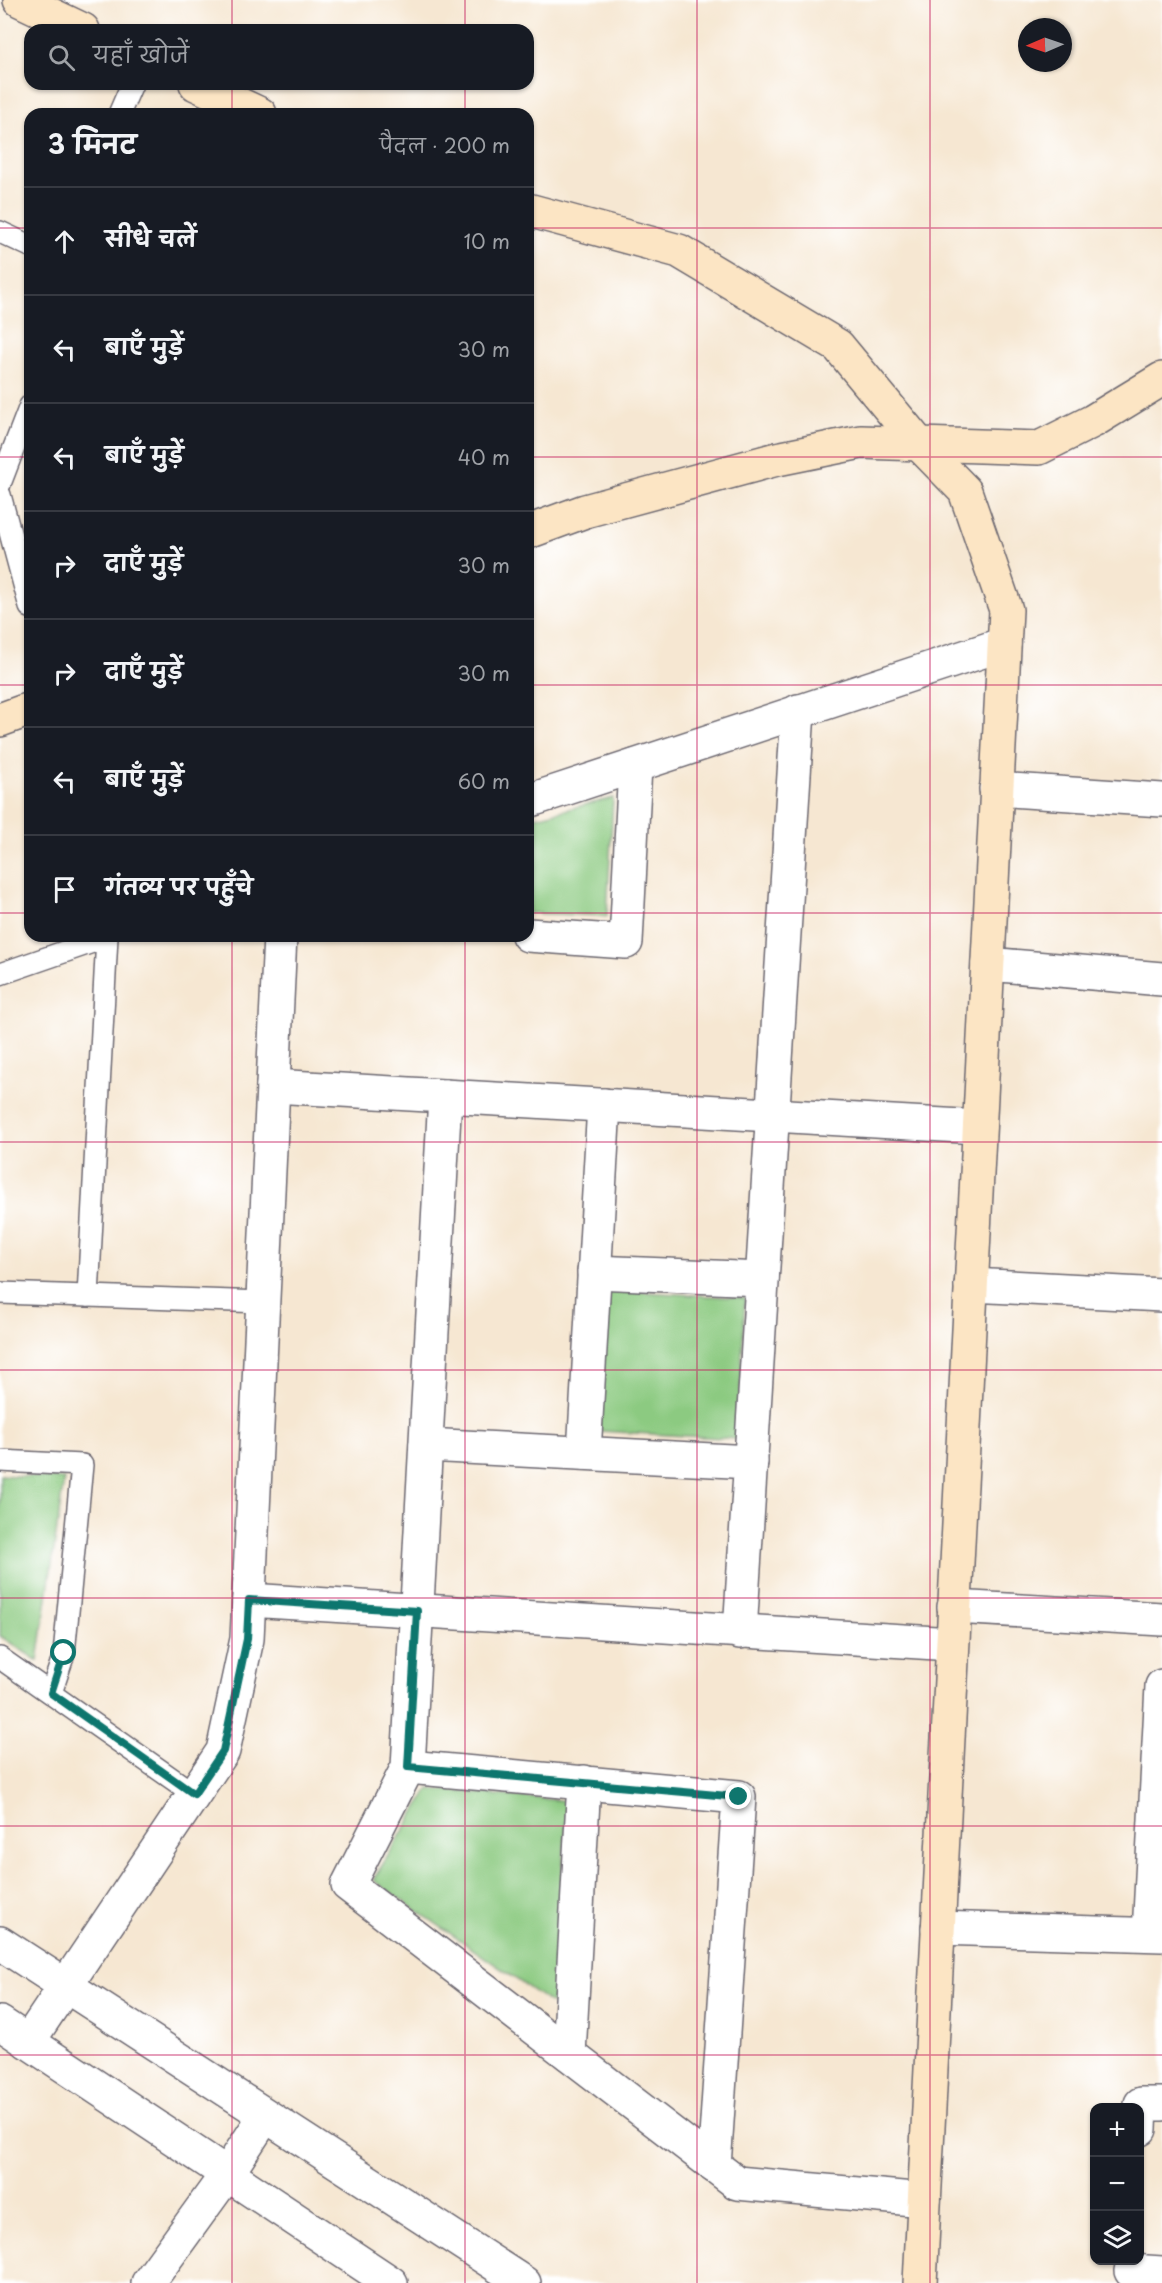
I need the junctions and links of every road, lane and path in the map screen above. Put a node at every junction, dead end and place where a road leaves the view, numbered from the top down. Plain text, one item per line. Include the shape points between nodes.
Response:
1 (20, 0) edge
2 (70, 24) edge
3 (129, 90) edge
4 (209, 90) edge
5 (122, 108) edge
6 (247, 108) edge
7 (534, 212) edge
8 (0, 232) edge
9 (24, 243) edge
10 (1159, 383) edge
11 (24, 436) edge
12 (919, 444) junction
13 (0, 484) edge
14 (0, 495) edge
15 (534, 530) edge
16 (24, 585) edge
17 (1004, 644) junction
18 (24, 711) edge
19 (798, 711) junction
20 (0, 720) edge
21 (634, 765) junction
22 (996, 789) junction
23 (534, 799) edge
24 (1162, 800) edge
25 (534, 935) edge
26 (93, 942) edge
27 (107, 942) edge
28 (280, 942) edge
29 (987, 964) junction
30 (0, 974) edge
31 (1162, 979) edge
32 (273, 1086) junction
33 (444, 1096) junction
34 (604, 1105) junction
35 (773, 1115) junction
36 (979, 1127) junction
37 (594, 1272) junction
38 (762, 1279) junction
39 (971, 1285) junction
40 (0, 1293) edge
41 (1162, 1295) edge
42 (88, 1296) junction
43 (263, 1302) junction
44 (426, 1445) junction
45 (584, 1453) junction
46 (0, 1461) edge
47 (751, 1462) junction
48 (249, 1600) junction
49 (954, 1607) junction
50 (417, 1611) junction
51 (1162, 1619) edge
52 (740, 1632) junction
53 (952, 1644) junction
54 (0, 1658) edge
55 (1162, 1686) edge
56 (51, 1693) junction
57 (408, 1767) junction
58 (584, 1782) junction
59 (194, 1794) junction
60 (938, 1928) junction
61 (1155, 1935) edge
62 (0, 1943) edge
63 (64, 1986) junction
64 (0, 2024) edge
65 (28, 2042) junction
66 (569, 2054) junction
67 (1144, 2104) edge
68 (1162, 2104) edge
69 (265, 2116) junction
70 (714, 2166) junction
71 (226, 2174) junction
72 (924, 2200) junction
73 (148, 2283) edge
74 (391, 2283) edge
75 (524, 2283) edge
76 (920, 2283) edge

1 - 2 street
3 - 5 lane
4 - 6 street
7 - 12 street via 679,251 729,280 838,346
8 - 9 lane
10 - 12 street via 1039,448
11 - 13 lane
12 - 15 street via 861,442 777,459
12 - 17 street via 965,491 1006,610
14 - 16 lane
17 - 19 street
17 - 22 street
18 - 20 street
19 - 21 street
19 - 35 street
21 - 23 street
21 - 25 street via 626,942
22 - 24 street
22 - 29 street
26 - 30 lane
27 - 42 lane
28 - 32 street
29 - 31 street
29 - 36 street
32 - 33 street
32 - 43 street
33 - 34 street
33 - 44 street
34 - 35 street
34 - 37 street
35 - 36 street
35 - 38 street
36 - 39 street
37 - 38 street
37 - 45 street
38 - 47 street
39 - 41 street
39 - 49 street
40 - 42 lane
42 - 43 lane
43 - 48 street
44 - 45 street
44 - 50 street
45 - 47 street
46 - 56 lane via 82,1465 64,1653
47 - 52 street
48 - 50 street
48 - 59 street via 247,1639 223,1751
49 - 51 street
49 - 53 street
50 - 52 street
50 - 57 street
52 - 53 street
53 - 60 street
54 - 56 lane
55 - 61 street
56 - 59 lane
57 - 58 street
57 - 66 street via 348,1885
58 - 66 street
58 - 70 street via 739,1797
59 - 63 street
60 - 61 street
60 - 72 street
62 - 63 street
63 - 65 street
63 - 69 street
64 - 65 street
65 - 71 street
66 - 70 street
67 - 68 street
69 - 71 street
69 - 75 street
70 - 72 street via 737,2183
71 - 73 street
71 - 74 street
72 - 76 street

